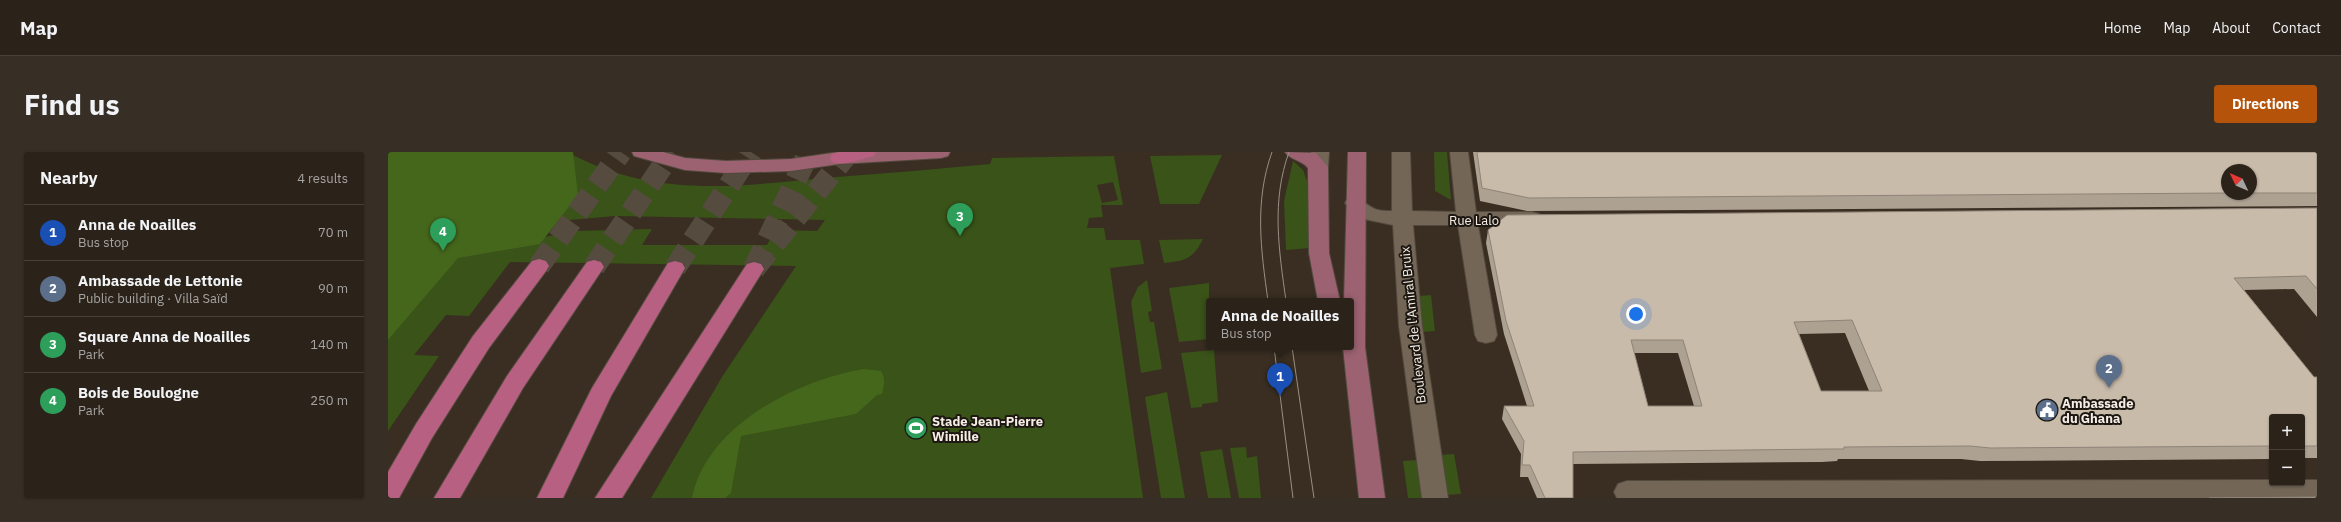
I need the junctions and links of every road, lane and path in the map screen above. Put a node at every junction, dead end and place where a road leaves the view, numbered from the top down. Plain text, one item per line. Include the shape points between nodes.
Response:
1 (641, 152) edge
2 (867, 152) edge
3 (941, 152) edge
4 (1294, 152) edge
5 (1401, 152) edge
6 (1459, 152) edge
7 (1357, 153) edge
8 (839, 158) junction
9 (1319, 160) edge
10 (1355, 203) junction
11 (1402, 219) junction
12 (1547, 219) edge
13 (1467, 220) junction
14 (539, 266) tunnel mouth
15 (594, 267) tunnel mouth
16 (675, 268) tunnel mouth
17 (754, 269) dead end
18 (1328, 298) edge
19 (1486, 335) dead end
20 (1348, 350) edge
21 (1357, 386) junction
22 (2317, 491) edge
23 (1627, 492) dead end
24 (388, 495) edge
25 (447, 498) edge
26 (550, 498) edge
27 (608, 498) edge
28 (1372, 498) edge
29 (1436, 498) edge

1 - 8 main road via 704,167 791,165
2 - 8 highway
3 - 8 main road
4 - 9 main road
5 - 11 street, Boulevard de l'Amiral Bruix
6 - 13 street
7 - 10 main road
9 - 18 main road via 1319,249 1321,272
10 - 11 street, Rue Lalo via 1376,216
10 - 21 main road via 1357,268 1354,347
11 - 13 street, Rue Lalo
11 - 29 street, Boulevard de l'Amiral Bruix via 1414,354
12 - 13 street, Rue Lalo
13 - 19 street
14 - 24 highway via 481,342 424,431
15 - 25 highway via 515,382
16 - 26 highway via 600,394
17 - 27 highway
20 - 21 main road
21 - 28 main road
22 - 23 street

